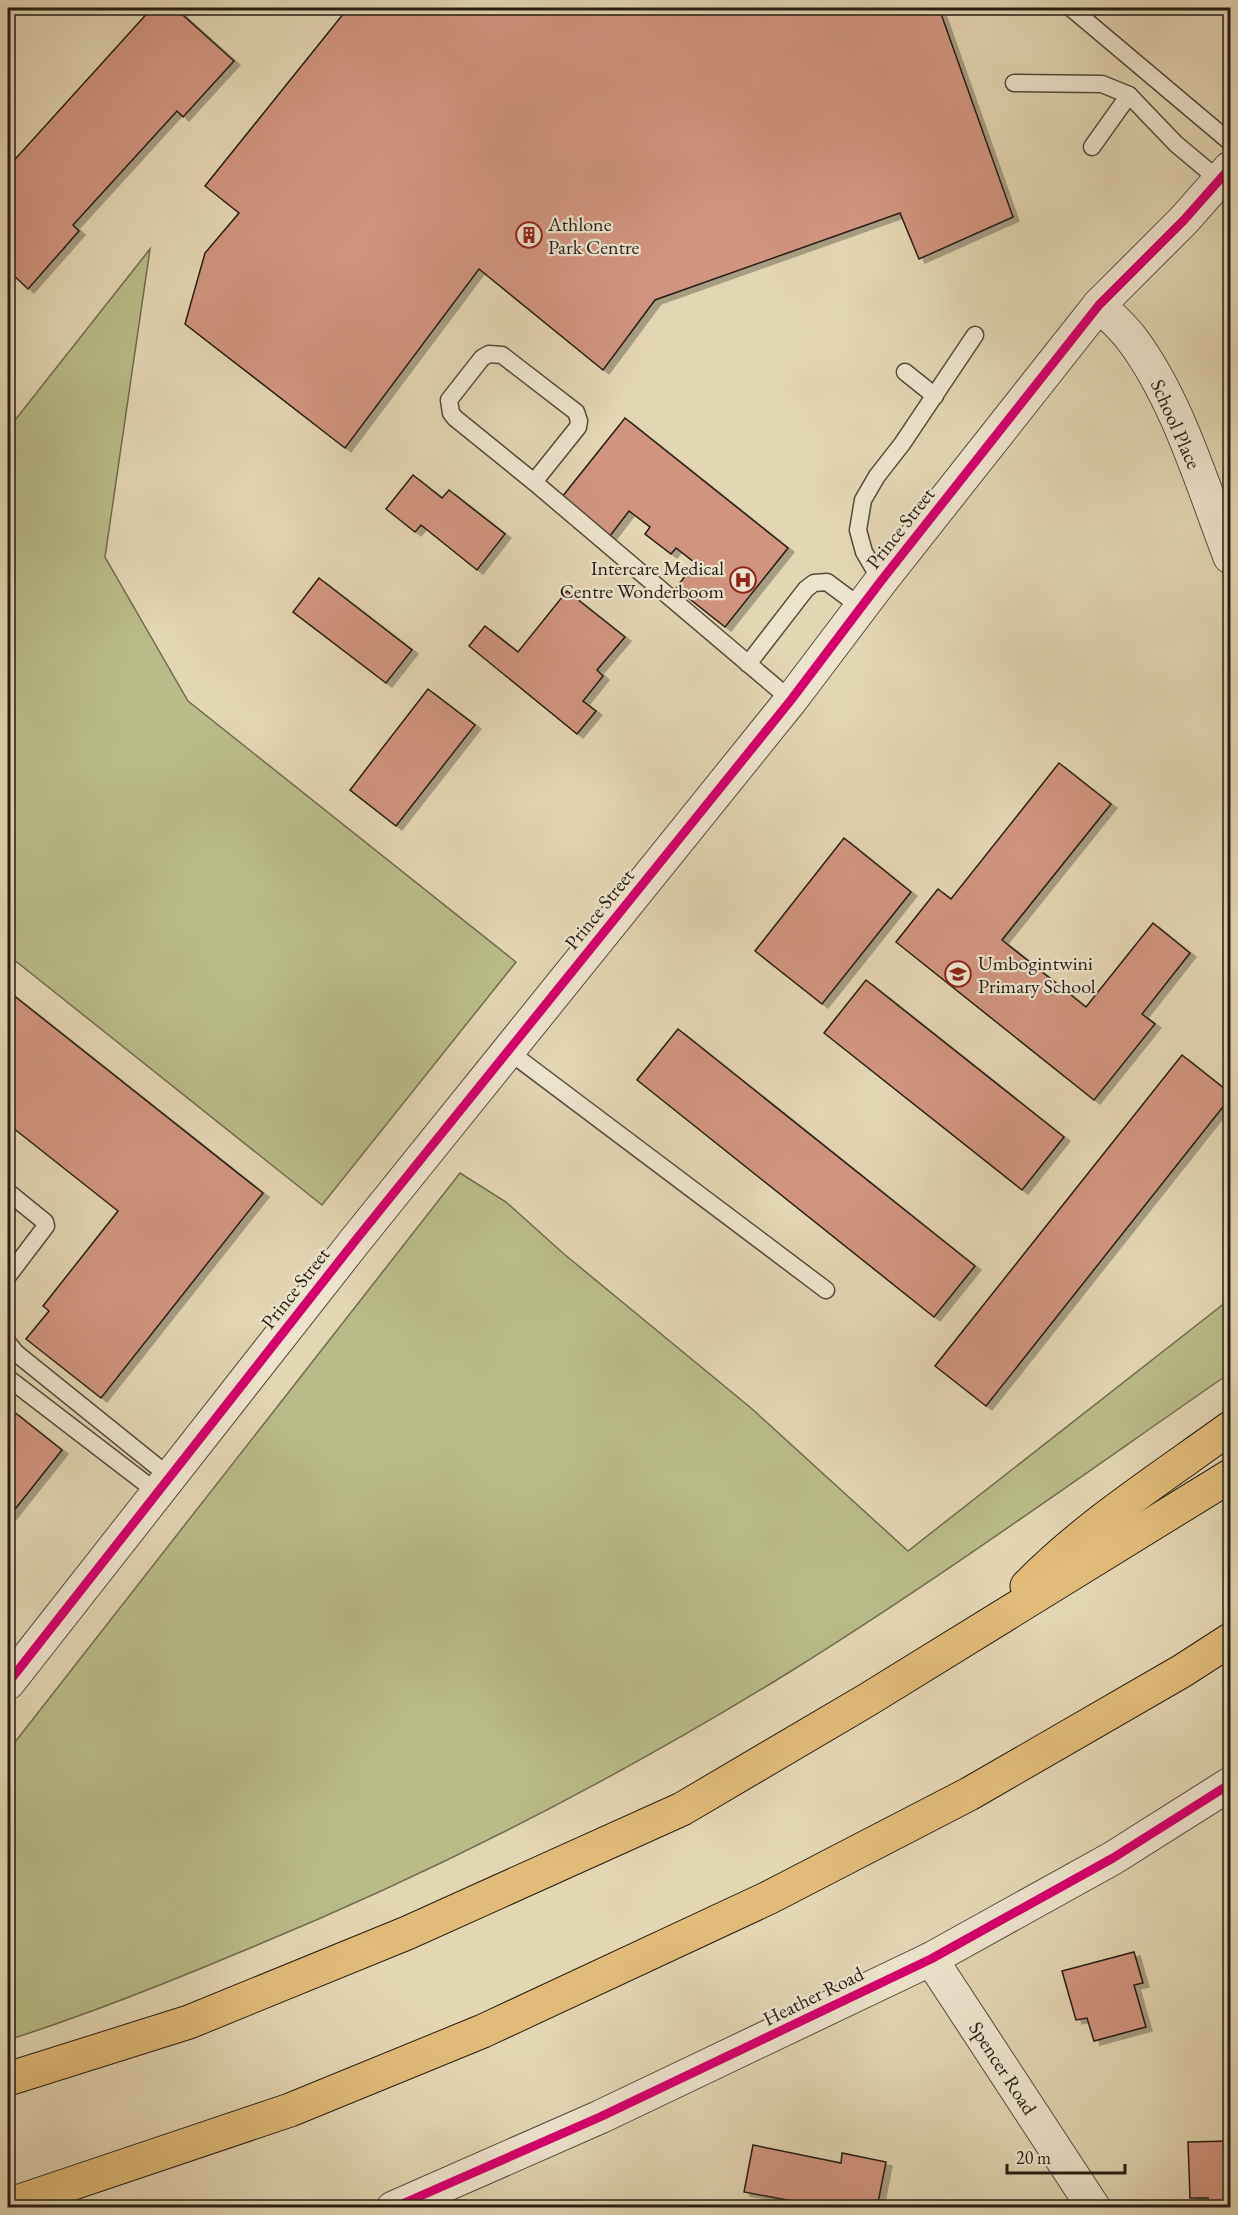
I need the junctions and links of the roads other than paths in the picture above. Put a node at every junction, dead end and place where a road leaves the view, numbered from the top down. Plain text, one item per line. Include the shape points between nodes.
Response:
1 (1071, 8) edge
2 (1014, 83) dead end
3 (1129, 95) junction
4 (1230, 142) edge
5 (1092, 147) dead end
6 (1225, 174) edge
7 (1099, 305) junction
8 (975, 335) dead end
9 (905, 372) dead end
10 (935, 396) junction
11 (534, 482) junction
12 (1230, 557) edge
13 (881, 581) junction
14 (862, 608) junction
15 (748, 664) junction
16 (791, 700) junction
17 (507, 1050) junction
18 (8, 1192) edge
19 (8, 1276) edge
20 (826, 1290) dead end
21 (8, 1343) edge
22 (8, 1378) edge
23 (1230, 1428) edge
24 (1230, 1476) edge
25 (164, 1485) junction
26 (988, 1626) junction
27 (1230, 1640) edge
28 (8, 1683) edge
29 (1230, 1784) edge
30 (932, 1959) junction
31 (8, 2079) edge
32 (8, 2205) edge
33 (393, 2208) edge
34 (1094, 2208) edge

1 - 4 lane
2 - 3 lane via 1102,84
3 - 5 lane
3 - 6 lane via 1176,144
6 - 7 street, Prince Street
7 - 12 street, School Place via 1131,337 1156,377
7 - 13 street, Prince Street
8 - 10 lane
9 - 10 lane
10 - 13 lane via 863,500 858,530 864,552
11 - 11 lane via 451,413 449,400 489,354 502,355 576,412 578,427
11 - 15 lane
13 - 14 street, Prince Street
14 - 15 lane via 827,582 814,583
14 - 16 street, Prince Street
15 - 16 lane
16 - 17 street, Prince Street
17 - 20 lane
17 - 25 street, Prince Street
18 - 19 lane via 46,1226
21 - 25 lane
22 - 25 lane
23 - 26 highway via 1053,1560
24 - 26 highway
25 - 28 street, Prince Street
26 - 31 highway via 682,1809 407,1933 189,2022
27 - 32 highway via 969,1794 768,1898 483,2031 290,2110
29 - 30 street, Heather Road via 1113,1858
30 - 33 street, Heather Road via 600,2117
30 - 34 street, Spencer Road

